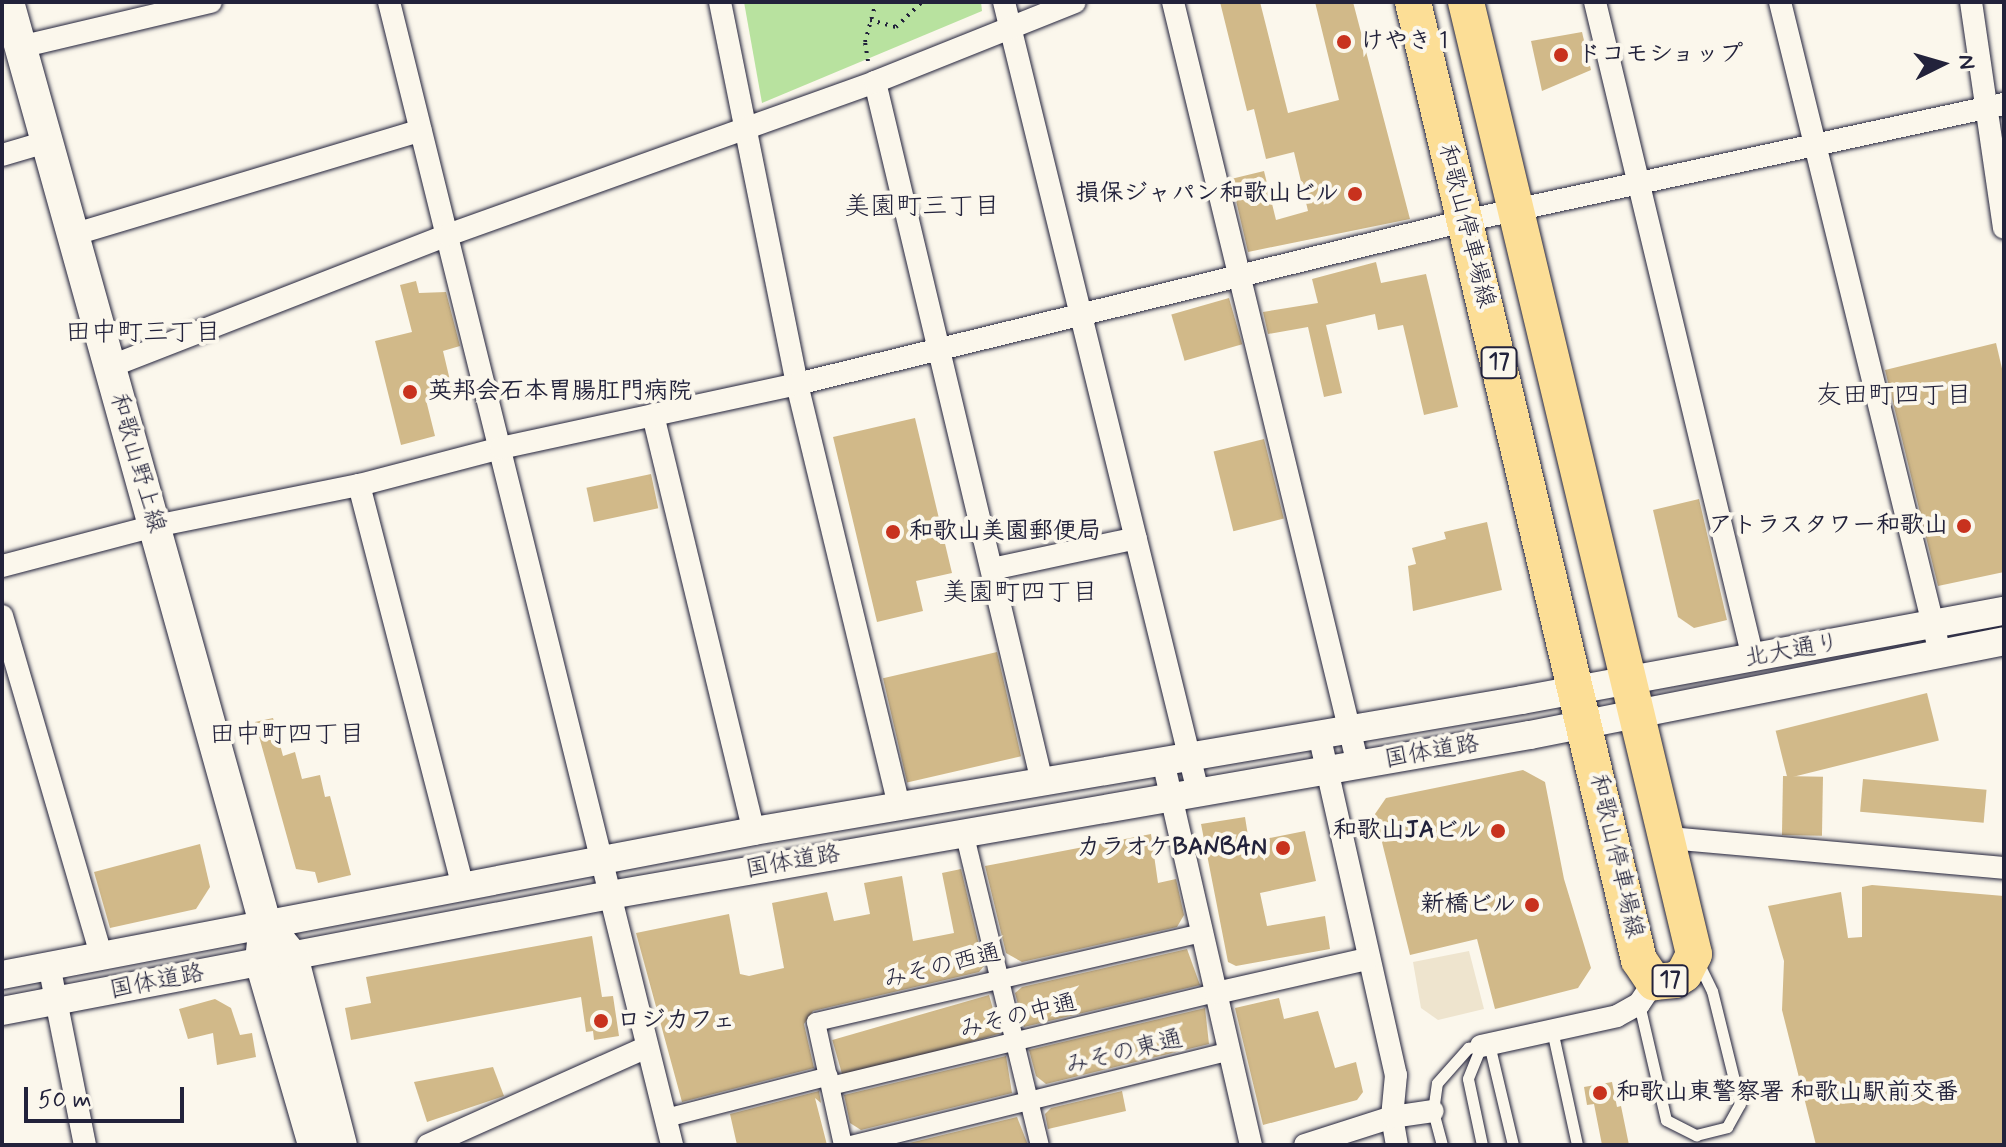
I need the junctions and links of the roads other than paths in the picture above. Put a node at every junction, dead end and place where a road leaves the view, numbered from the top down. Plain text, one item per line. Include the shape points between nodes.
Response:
1 (8, 2) edge
2 (211, 2) edge
3 (389, 2) edge
4 (720, 2) edge
5 (1004, 2) edge
6 (1075, 2) edge
7 (1173, 2) edge
8 (1413, 2) edge
9 (1466, 2) edge
10 (1595, 2) edge
11 (1780, 2) edge
12 (1971, 2) edge
13 (1009, 27) junction
14 (20, 47) junction
15 (872, 73) junction
16 (1996, 106) edge
17 (743, 126) junction
18 (421, 130) junction
19 (46, 142) junction
20 (1815, 148) junction
21 (2, 155) edge
22 (1639, 185) junction
23 (1519, 209) junction
24 (1464, 221) junction
25 (2004, 228) edge
26 (72, 235) junction
27 (448, 235) junction
28 (1239, 275) junction
29 (1082, 313) junction
30 (939, 348) junction
31 (109, 367) junction
32 (797, 384) junction
33 (653, 415) junction
34 (501, 448) junction
35 (359, 485) junction
36 (155, 526) junction
37 (1136, 538) junction
38 (2, 566) edge
39 (992, 569) junction
40 (2004, 611) edge
41 (2, 616) edge
42 (1934, 624) junction
43 (2004, 641) edge
44 (1940, 653) junction
45 (1753, 658) junction
46 (1635, 697) junction
47 (1583, 706) junction
48 (1349, 729) junction
49 (1319, 734) junction
50 (1176, 759) junction
51 (1358, 765) junction
52 (1327, 770) junction
53 (1042, 782) junction
54 (1184, 795) junction
55 (899, 806) junction
56 (754, 831) junction
57 (964, 832) junction
58 (1669, 838) junction
59 (603, 863) junction
60 (2004, 868) edge
61 (463, 887) junction
62 (610, 895) junction
63 (265, 923) junction
64 (1203, 933) junction
65 (1694, 954) junction
66 (101, 955) junction
67 (277, 959) junction
68 (1367, 959) junction
69 (49, 965) junction
70 (2, 975) edge
71 (1000, 978) junction
72 (1216, 993) junction
73 (1646, 993) junction
74 (56, 1002) junction
75 (2, 1011) edge
76 (1552, 1030) junction
77 (1017, 1043) junction
78 (1485, 1045) junction
79 (647, 1047) junction
80 (1228, 1052) junction
81 (830, 1081) junction
82 (1031, 1101) junction
83 (1433, 1111) junction
84 (1392, 1117) junction
85 (666, 1118) junction
86 (85, 1145) edge
87 (314, 1145) edge
88 (341, 1145) edge
89 (428, 1145) edge
90 (672, 1145) edge
91 (843, 1145) edge
92 (851, 1145) edge
93 (1040, 1145) edge
94 (1251, 1145) edge
95 (1305, 1145) edge
96 (1397, 1145) edge
97 (1442, 1145) edge
98 (1482, 1145) edge
99 (1513, 1145) edge
100 (1577, 1145) edge

1 - 14 main road, 和歌山野上線
2 - 14 street
3 - 18 street
4 - 17 street
5 - 13 street
6 - 13 street
7 - 28 street
8 - 24 main road, 和歌山停車場線 / 17
9 - 23 main road, 17
10 - 22 street
11 - 20 street
12 - 16 street
13 - 15 street
13 - 29 street
14 - 19 main road, 和歌山野上線
15 - 17 street
15 - 30 street
16 - 20 street
16 - 25 street
17 - 27 street
17 - 32 street
18 - 26 street
18 - 27 street
19 - 21 street
19 - 26 main road, 和歌山野上線
20 - 22 street
20 - 42 street
22 - 23 street
22 - 45 street
23 - 24 street
23 - 46 main road, 17
24 - 28 street
24 - 47 main road, 和歌山停車場線 / 17
26 - 31 main road, 和歌山野上線
27 - 31 street
27 - 34 street
28 - 29 street
28 - 48 street
29 - 30 street
29 - 37 street
30 - 32 street
30 - 39 street
31 - 36 main road, 和歌山野上線
32 - 33 street
32 - 55 street
33 - 34 street
33 - 56 street
34 - 35 street
34 - 59 street
35 - 36 street
35 - 61 street
36 - 38 street
36 - 63 main road, 和歌山野上線
37 - 39 street
37 - 50 street
39 - 53 street
40 - 42 street, 北大通り
41 - 66 street
42 - 44 street
42 - 45 street, 北大通り
43 - 44 street, 北大通り
44 - 46 street, 北大通り
45 - 46 street, 北大通り
46 - 47 street, 北大通り
46 - 58 main road, 17
47 - 48 street, 国体道路
47 - 51 street, 国体道路
47 - 73 main road, 和歌山停車場線 / 17
48 - 49 street, 国体道路
48 - 51 street
49 - 50 street, 国体道路
49 - 52 street
50 - 53 street, 国体道路
50 - 54 street
51 - 52 street, 国体道路
52 - 54 street, 国体道路
52 - 68 street
53 - 55 street, 国体道路
54 - 57 street, 国体道路
54 - 64 street
55 - 56 street, 国体道路
56 - 59 street, 国体道路
57 - 62 street, 国体道路
57 - 71 street
58 - 60 street
58 - 65 main road, 17
59 - 61 street, 国体道路
59 - 62 street
61 - 63 street, 国体道路
62 - 67 street, 国体道路
62 - 79 street
63 - 66 street, 国体道路
63 - 67 main road, 和歌山野上線
64 - 71 street, みその西通
64 - 72 street
65 - 73 main road, 17 via 1684,974
65 - 73 lane via 1712,991 1740,1104 1727,1127 1696,1135 1666,1120
66 - 69 street, 国体道路
67 - 74 street, 国体道路
67 - 87 main road, 和歌山野上線
67 - 88 main road, 和歌山野上線
68 - 72 street
68 - 84 street via 1396,1075
69 - 70 street, 国体道路
69 - 74 street
71 - 77 street
71 - 81 street, みその西通 via 816,1022
72 - 77 street, みその中通
72 - 80 street
73 - 76 street via 1617,1016
74 - 75 street, 国体道路
74 - 86 street
76 - 78 street
76 - 100 lane
77 - 81 street, みその中通
77 - 82 street
78 - 83 lane via 1468,1048 1437,1083
78 - 98 lane via 1468,1079
78 - 99 lane
79 - 85 street
79 - 89 street
80 - 82 street, みその東通
80 - 94 street
81 - 85 street, みその中通
81 - 91 street, みその西通
82 - 92 street, みその東通
82 - 93 street
83 - 84 street
83 - 97 lane
84 - 95 street
84 - 96 street
85 - 90 street

